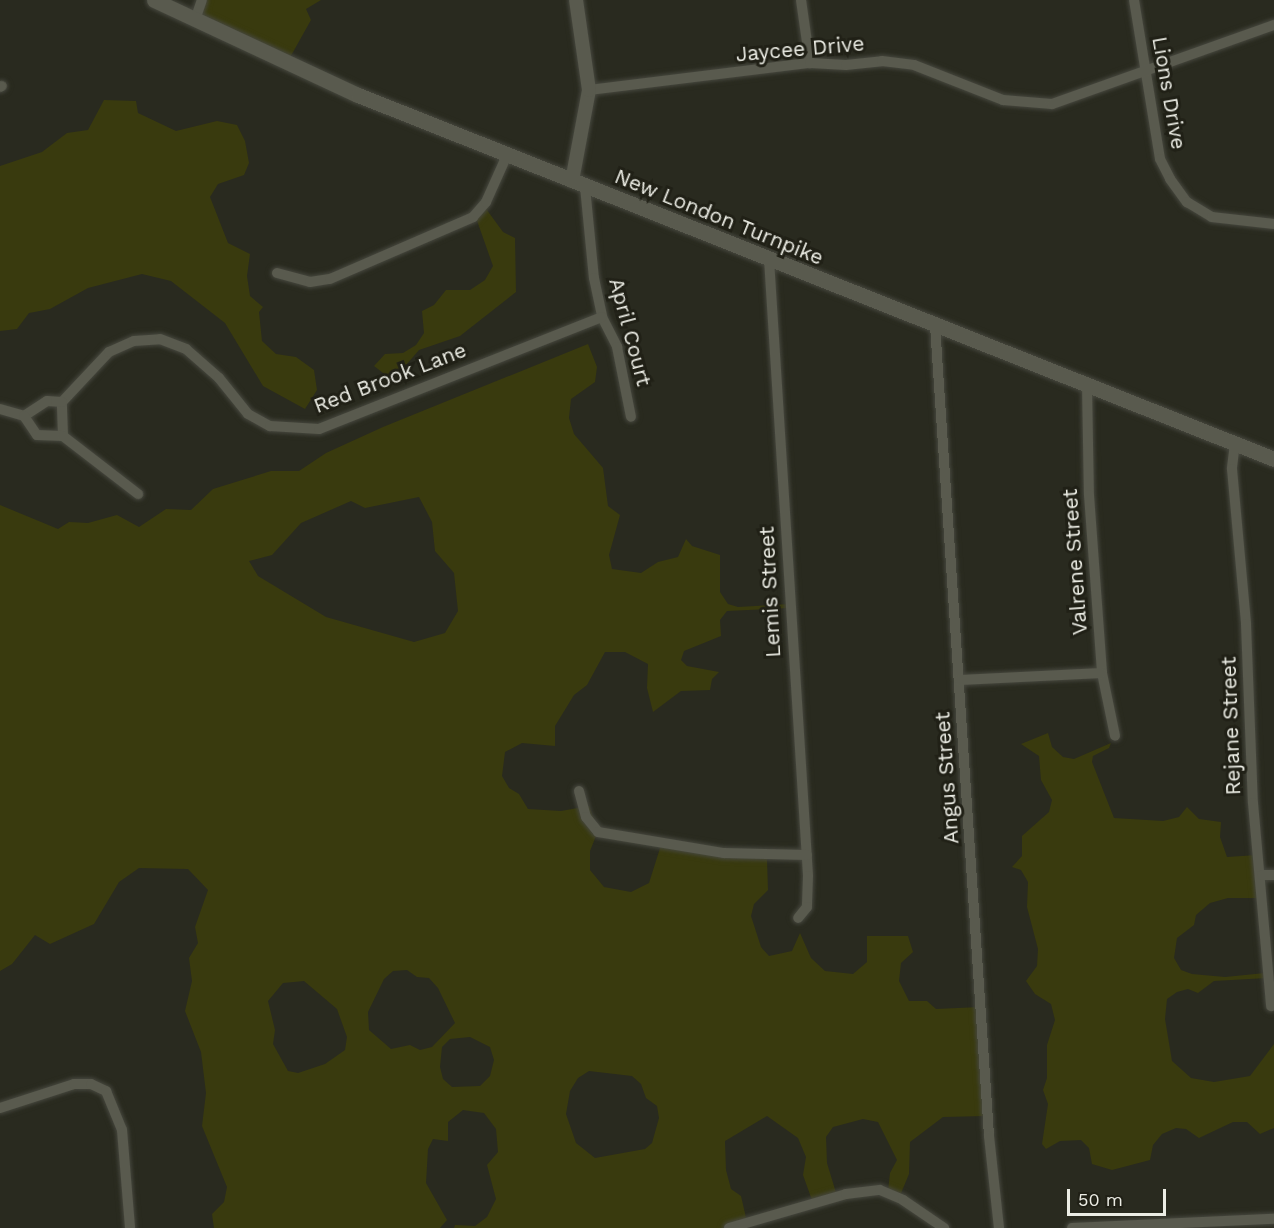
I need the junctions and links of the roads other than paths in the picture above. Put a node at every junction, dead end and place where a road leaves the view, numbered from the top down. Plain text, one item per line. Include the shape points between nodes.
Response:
1 (154, 0) edge
2 (202, 0) edge
3 (576, 0) edge
4 (801, 0) edge
5 (1134, 0) edge
6 (173, 4) edge
7 (195, 20) junction
8 (1274, 25) edge
9 (810, 63) junction
10 (1146, 71) junction
11 (589, 90) junction
12 (507, 155) junction
13 (579, 184) junction
14 (1274, 224) edge
15 (769, 260) junction
16 (277, 273) dead end
17 (602, 317) junction
18 (935, 326) junction
19 (1087, 385) junction
20 (62, 402) junction
21 (0, 409) edge
22 (24, 416) junction
23 (632, 417) dead end
24 (63, 436) junction
25 (1235, 443) junction
26 (1274, 459) edge
27 (138, 494) dead end
28 (1102, 672) junction
29 (960, 680) junction
30 (1115, 736) dead end
31 (579, 791) dead end
32 (807, 855) junction
33 (1262, 875) junction
34 (1274, 875) edge
35 (798, 918) dead end
36 (1271, 1006) dead end
37 (0, 1108) edge
38 (1274, 1219) edge
39 (130, 1228) edge
40 (729, 1228) edge
41 (944, 1228) edge
42 (999, 1228) edge
43 (1072, 1228) edge

1 - 6 main road, New London Turnpike
2 - 7 street
3 - 11 street
4 - 9 street
5 - 10 street, Lions Drive
6 - 7 main road, New London Turnpike
7 - 12 main road, New London Turnpike via 358,95
8 - 10 street, Jaycee Drive
9 - 10 street, Jaycee Drive via 882,61 914,65 1003,100 1035,105 1067,101
9 - 11 street, Jaycee Drive
10 - 14 street, Lions Drive via 1160,159 1183,197 1212,217
11 - 13 street
12 - 13 main road, New London Turnpike
12 - 16 street via 486,202 473,217 330,279 310,282
13 - 15 main road, New London Turnpike
13 - 17 street, April Court
15 - 18 main road, New London Turnpike
15 - 32 street, Lemis Street
17 - 20 street, Red Brook Lane via 319,429 270,426 248,414 219,378 186,349 160,339 134,340 109,352
17 - 23 street, April Court via 617,347
18 - 19 main road, New London Turnpike
18 - 29 street, Angus Street
19 - 25 main road, New London Turnpike
19 - 28 street, Valrene Street via 1089,495
20 - 22 street via 47,401
20 - 24 street
21 - 22 street
22 - 24 street via 36,435
24 - 27 street
25 - 26 main road, New London Turnpike
25 - 33 street, Rejane Street via 1232,469 1246,635 1253,803
28 - 29 street
28 - 30 street, Valrene Street
29 - 42 street, Angus Street via 989,1136
31 - 32 street via 586,817 598,832 724,854
32 - 35 street, Lemis Street via 807,907
33 - 34 street
33 - 36 street, Rejane Street
37 - 39 street via 74,1084 91,1084 106,1091 122,1130
38 - 43 street
40 - 41 street via 846,1194 880,1190 903,1200

